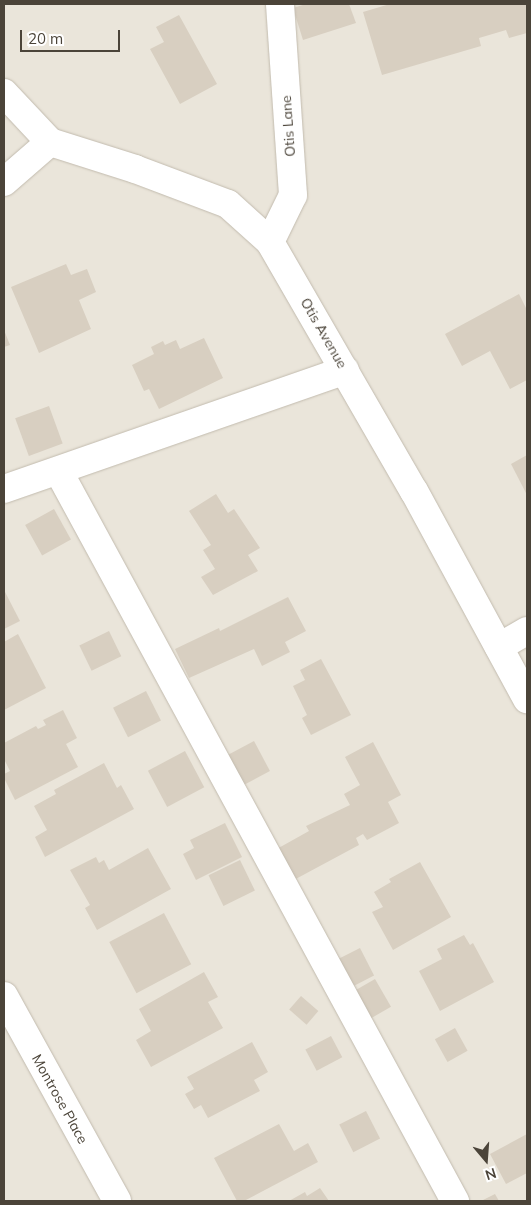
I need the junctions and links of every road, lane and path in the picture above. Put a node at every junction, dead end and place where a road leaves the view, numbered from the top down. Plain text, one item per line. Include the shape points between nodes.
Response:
1 (280, 4) edge
2 (4, 93) edge
3 (50, 142) junction
4 (4, 182) edge
5 (270, 242) junction
6 (345, 370) junction
7 (59, 472) junction
8 (4, 489) edge
9 (527, 631) edge
10 (499, 647) junction
11 (527, 699) edge
12 (4, 996) edge
13 (117, 1201) edge
14 (455, 1201) edge

1 - 5 street, Otis Lane via 293,195
2 - 3 street, Otis Avenue
3 - 4 street
3 - 5 street, Otis Avenue via 228,204
5 - 6 street, Otis Avenue
6 - 7 street
6 - 10 street, Otis Avenue
7 - 8 street
7 - 14 street
9 - 10 street
10 - 11 street, Otis Avenue
12 - 13 street, Montrose Place

